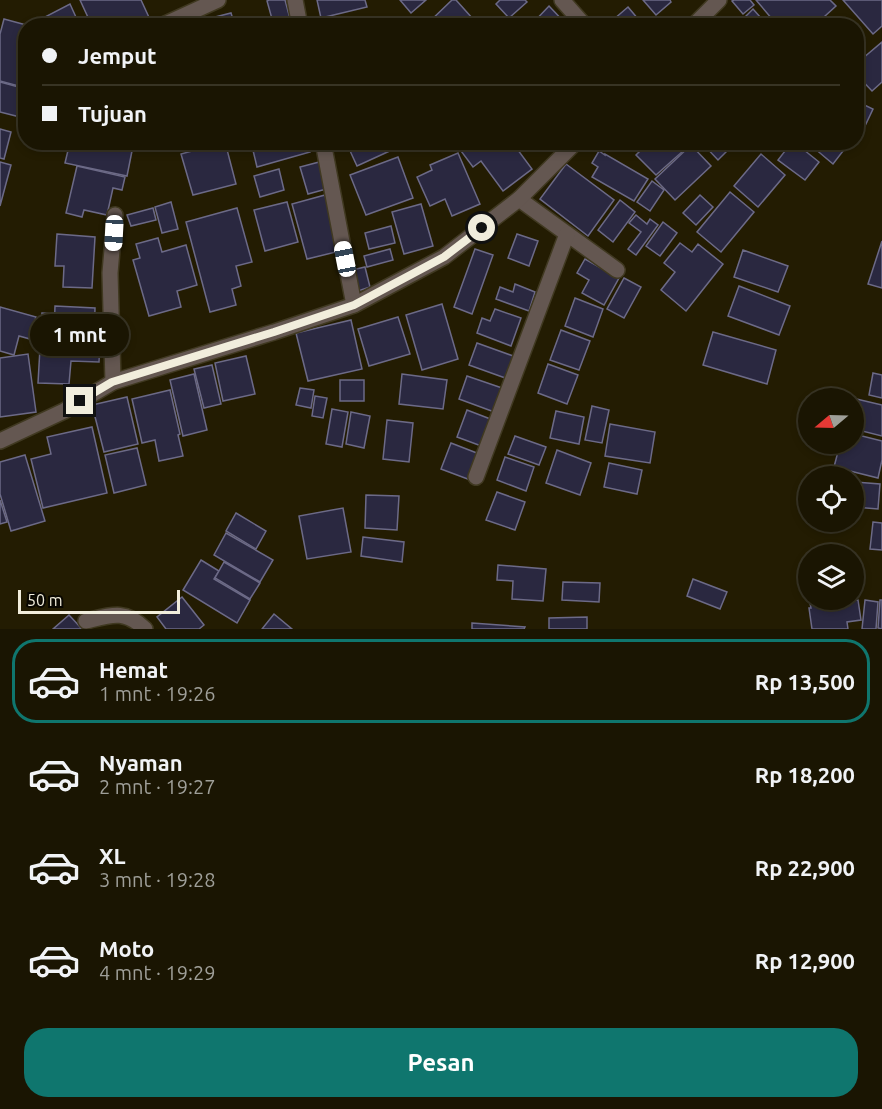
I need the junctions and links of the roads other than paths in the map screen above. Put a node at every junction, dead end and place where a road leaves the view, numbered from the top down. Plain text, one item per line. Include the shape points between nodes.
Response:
1 (218, 0) edge
2 (295, 0) edge
3 (562, 0) edge
4 (719, 0) edge
5 (179, 18) edge
6 (298, 18) edge
7 (578, 18) edge
8 (701, 18) edge
9 (325, 150) edge
10 (568, 150) edge
11 (519, 199) junction
12 (114, 215) dead end
13 (567, 234) junction
14 (617, 270) dead end
15 (354, 305) junction
16 (112, 382) junction
17 (0, 441) edge
18 (476, 477) dead end
19 (86, 621) dead end
20 (145, 629) edge

1 - 5 street
2 - 6 street
3 - 7 street
4 - 8 street
9 - 15 street
10 - 11 street
11 - 13 street
11 - 15 street via 444,257
12 - 16 street via 110,273
13 - 14 street
13 - 18 street
15 - 16 street
16 - 17 street via 64,411
19 - 20 street via 124,615

